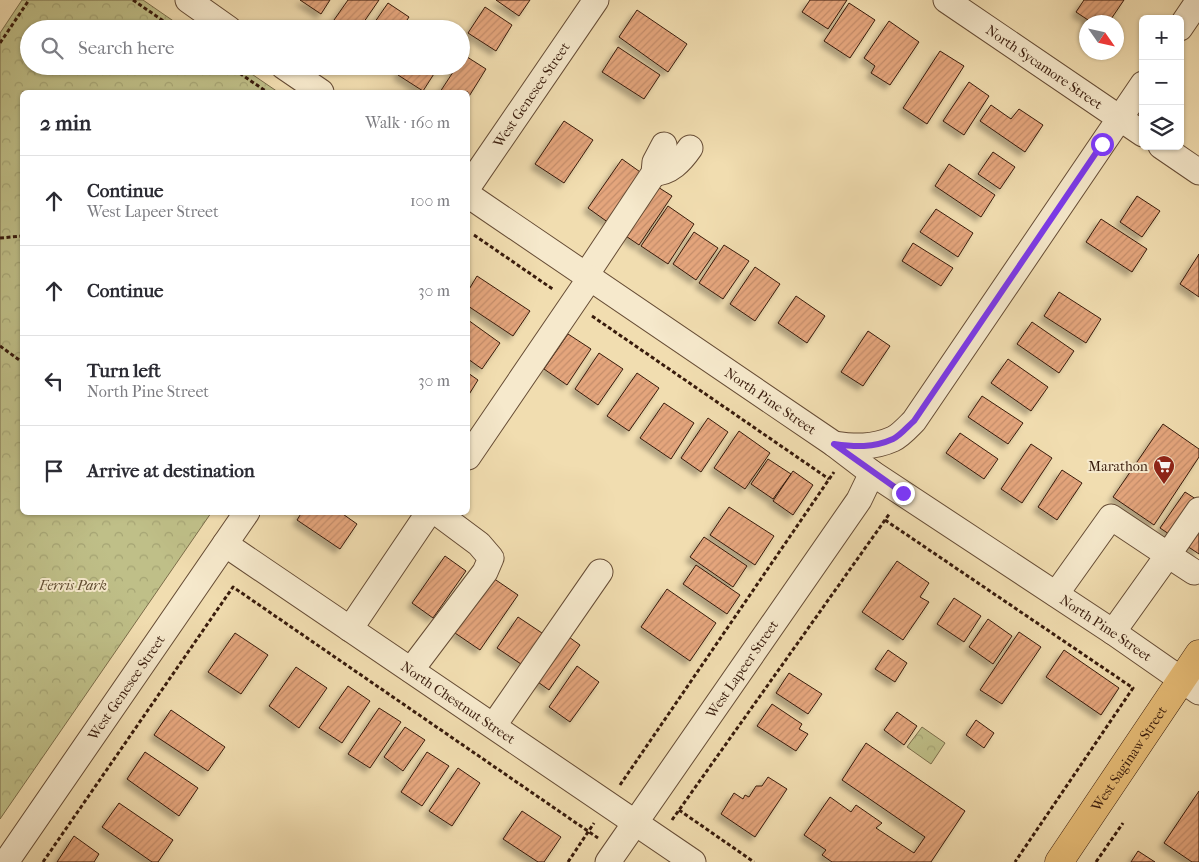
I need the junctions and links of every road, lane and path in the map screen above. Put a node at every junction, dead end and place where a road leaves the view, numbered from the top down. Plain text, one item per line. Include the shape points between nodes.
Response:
1 (29, 0) edge
2 (133, 0) edge
3 (188, 0) edge
4 (596, 0) edge
5 (946, 0) edge
6 (1199, 0) edge
7 (161, 20) edge
8 (216, 20) edge
9 (1184, 22) edge
10 (0, 43) edge
11 (242, 75) edge
12 (296, 75) edge
13 (264, 90) edge
14 (318, 90) edge
15 (1139, 90) edge
16 (1120, 118) junction
17 (1139, 131) edge
18 (664, 145) dead end
19 (690, 148) dead end
20 (1167, 150) edge
21 (1199, 172) edge
22 (654, 173) junction
23 (470, 184) edge
24 (470, 196) edge
25 (474, 235) dead end
26 (20, 236) edge
27 (0, 238) edge
28 (588, 277) junction
29 (573, 302) junction
30 (0, 346) edge
31 (20, 361) edge
32 (840, 449) junction
33 (470, 454) edge
34 (872, 472) junction
35 (829, 479) junction
36 (903, 493) junction
37 (1199, 510) edge
38 (245, 515) edge
39 (428, 515) edge
40 (440, 515) edge
41 (885, 520) junction
42 (225, 544) junction
43 (1168, 555) junction
44 (1197, 571) edge
45 (600, 572) dead end
46 (1056, 594) junction
47 (350, 629) junction
48 (1113, 632) junction
49 (1199, 654) edge
50 (411, 670) junction
51 (1190, 686) edge
52 (494, 725) junction
53 (656, 795) junction
54 (607, 804) junction
55 (679, 810) junction
56 (635, 822) junction
57 (1123, 823) dead end
58 (589, 832) junction
59 (659, 839) junction
60 (613, 856) edge
61 (6, 862) edge
62 (43, 862) edge
63 (568, 862) edge
64 (693, 862) edge
65 (754, 862) edge
66 (1015, 862) edge
67 (1059, 862) edge
68 (1096, 862) edge

1 - 10 path
2 - 7 path
3 - 8 street
4 - 23 street, West Genesee Street
5 - 16 street, North Sycamore Street
6 - 9 street
11 - 13 path
12 - 14 street
15 - 16 street
16 - 17 street, North Sycamore Street
16 - 32 street via 914,421 894,439 871,446
18 - 22 street via 655,162
19 - 22 street via 683,159 664,173
20 - 21 street
22 - 28 street
24 - 28 street, North Pine Street
25 - 29 path
26 - 27 path
28 - 29 street
28 - 32 street, North Pine Street
29 - 33 street
29 - 35 path
30 - 31 path
32 - 34 street, North Pine Street
32 - 35 path
34 - 36 street, North Pine Street
34 - 53 street, West Lapeer Street via 859,500
35 - 54 path
36 - 41 path
36 - 46 street, North Pine Street
37 - 43 street
38 - 42 street, West Genesee Street
39 - 47 street
40 - 50 street via 479,544 491,558 485,572
41 - 55 path
41 - 66 path via 1133,688
42 - 47 street, North Chestnut Street
42 - 61 street, West Genesee Street
43 - 44 street
43 - 46 street via 1111,517
43 - 48 street
45 - 52 street
46 - 48 street, North Pine Street
47 - 50 street, North Chestnut Street
48 - 51 street, North Pine Street
49 - 51 main road, West Saginaw Street
50 - 52 street, North Chestnut Street
51 - 67 main road, West Saginaw Street via 1129,761
52 - 54 street, North Chestnut Street
53 - 55 path
53 - 56 street, West Lapeer Street
54 - 56 street, North Chestnut Street
54 - 58 path
55 - 59 path
55 - 65 path
56 - 59 street, North Chestnut Street
56 - 60 street, West Lapeer Street
57 - 68 path
58 - 60 path
58 - 62 path via 233,587
58 - 63 path
59 - 64 street, North Chestnut Street

